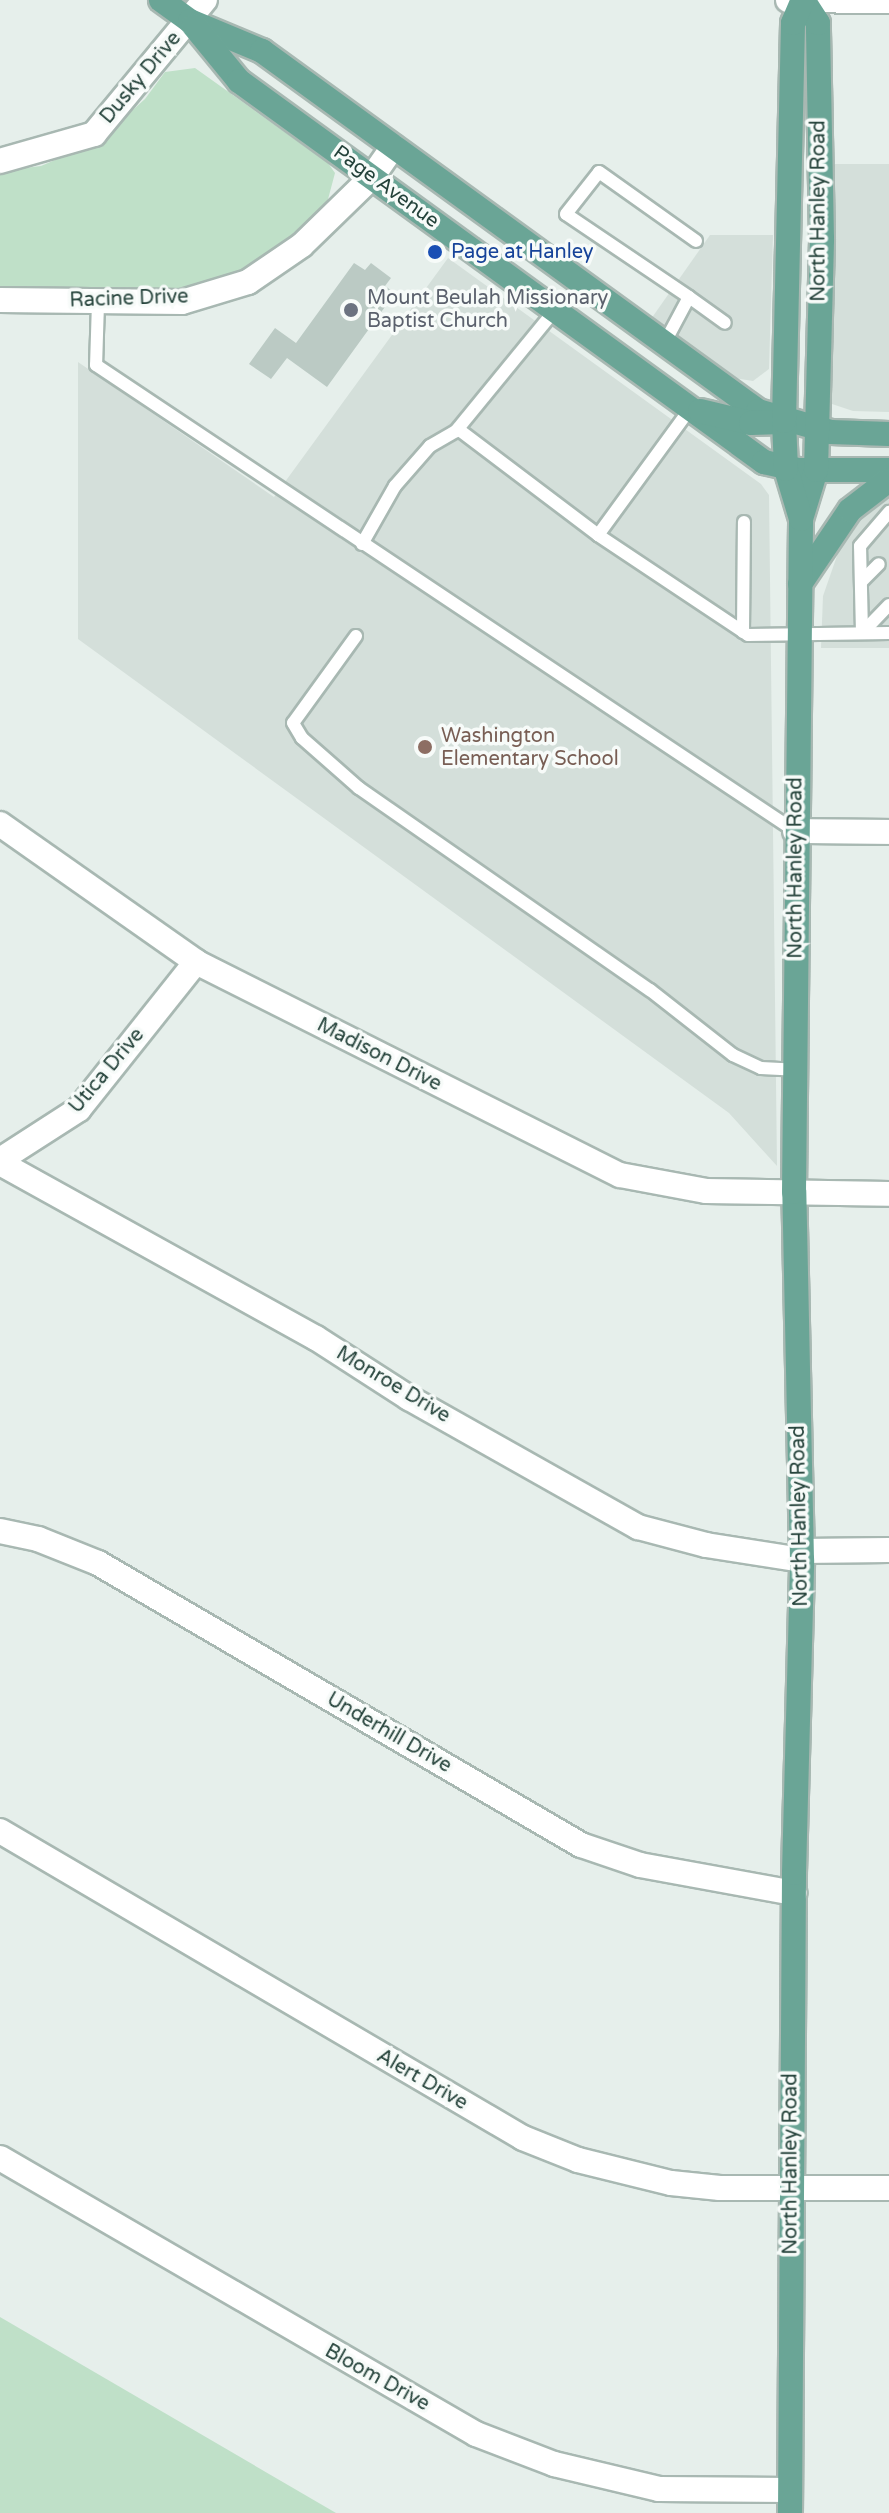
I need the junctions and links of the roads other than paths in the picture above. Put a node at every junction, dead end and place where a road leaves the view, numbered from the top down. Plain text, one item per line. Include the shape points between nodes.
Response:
1 (161, 0) edge
2 (205, 0) edge
3 (788, 0) edge
4 (803, 0) edge
5 (889, 1) edge
6 (190, 21) junction
7 (393, 147) junction
8 (5, 155) edge
9 (372, 177) junction
10 (696, 241) dead end
11 (689, 297) junction
12 (0, 300) edge
13 (98, 303) junction
14 (555, 310) junction
15 (725, 323) dead end
16 (664, 344) junction
17 (817, 403) junction
18 (690, 409) junction
19 (784, 421) junction
20 (458, 429) junction
21 (817, 430) junction
22 (889, 434) edge
23 (786, 469) junction
24 (816, 470) junction
25 (889, 470) edge
26 (889, 480) edge
27 (889, 512) edge
28 (801, 519) junction
29 (744, 522) dead end
30 (598, 535) junction
31 (362, 544) junction
32 (879, 564) dead end
33 (861, 582) junction
34 (800, 584) junction
35 (889, 605) edge
36 (743, 632) junction
37 (862, 633) junction
38 (889, 633) edge
39 (356, 636) dead end
40 (798, 637) junction
41 (0, 824) edge
42 (795, 831) junction
43 (889, 832) edge
44 (196, 962) junction
45 (795, 1070) junction
46 (0, 1162) edge
47 (794, 1192) junction
48 (889, 1194) edge
49 (0, 1531) edge
50 (889, 1550) edge
51 (802, 1555) junction
52 (0, 1831) edge
53 (794, 1893) junction
54 (0, 2158) edge
55 (791, 2188) junction
56 (889, 2188) edge
57 (790, 2502) edge

1 - 6 main road, Page Avenue
2 - 6 street, Dusky Drive
3 - 4 street
4 - 5 street
4 - 17 main road, North Hanley Road via 818,23 822,239
4 - 19 main road, North Hanley Road via 793,23
6 - 7 main road, Page Avenue via 262,51
6 - 8 street, Dusky Drive via 94,134
6 - 9 main road, Page Avenue via 239,81
7 - 9 street, Racine Drive
7 - 16 main road, Page Avenue
9 - 13 street, Racine Drive via 302,245 248,282 182,302
9 - 14 main road, Page Avenue
10 - 11 lane via 599,172 566,214
11 - 15 lane
11 - 16 lane
12 - 13 street, Racine Drive
13 - 31 lane via 96,365
14 - 18 main road, Page Avenue
14 - 20 lane
16 - 19 main road, Page Avenue via 733,395
17 - 19 main road
17 - 21 main road, North Hanley Road
18 - 19 main road via 751,423
18 - 23 main road, Page Avenue via 764,462
18 - 30 lane
19 - 21 main road, Page Avenue
19 - 23 main road, North Hanley Road
20 - 30 lane
20 - 31 lane via 430,446 395,486
21 - 22 main road, Page Avenue
21 - 24 main road, North Hanley Road
23 - 24 main road, Page Avenue
23 - 28 main road, North Hanley Road
24 - 25 main road, Page Avenue
24 - 28 main road, North Hanley Road
26 - 34 main road via 850,510
27 - 33 lane via 860,546
28 - 34 main road, North Hanley Road
29 - 36 lane
30 - 36 lane
31 - 42 lane
32 - 33 lane
33 - 37 lane
34 - 40 main road, North Hanley Road
35 - 37 lane
36 - 40 lane
37 - 38 lane
37 - 40 lane
39 - 45 lane via 293,723 302,738 359,788 650,990 733,1055 761,1068
40 - 42 main road, North Hanley Road
41 - 44 street, Madison Drive
42 - 43 street
42 - 45 main road, North Hanley Road
44 - 46 street, Utica Drive via 79,1109
44 - 47 street, Madison Drive via 620,1175 706,1191
45 - 47 main road, North Hanley Road
46 - 51 street, Monroe Drive via 316,1338 409,1398 638,1527 706,1545
47 - 48 street, Madison Drive
47 - 51 main road, North Hanley Road
49 - 53 street, Underhill Drive via 38,1539 98,1563 581,1845 640,1865
50 - 51 street, Monroe Drive
51 - 53 main road, North Hanley Road
52 - 55 street, Alert Drive via 523,2138 578,2160 671,2183
53 - 55 main road, North Hanley Road
54 - 57 street, Bloom Drive via 476,2434 554,2464 659,2489
55 - 56 street, Alert Drive
55 - 57 main road, North Hanley Road

